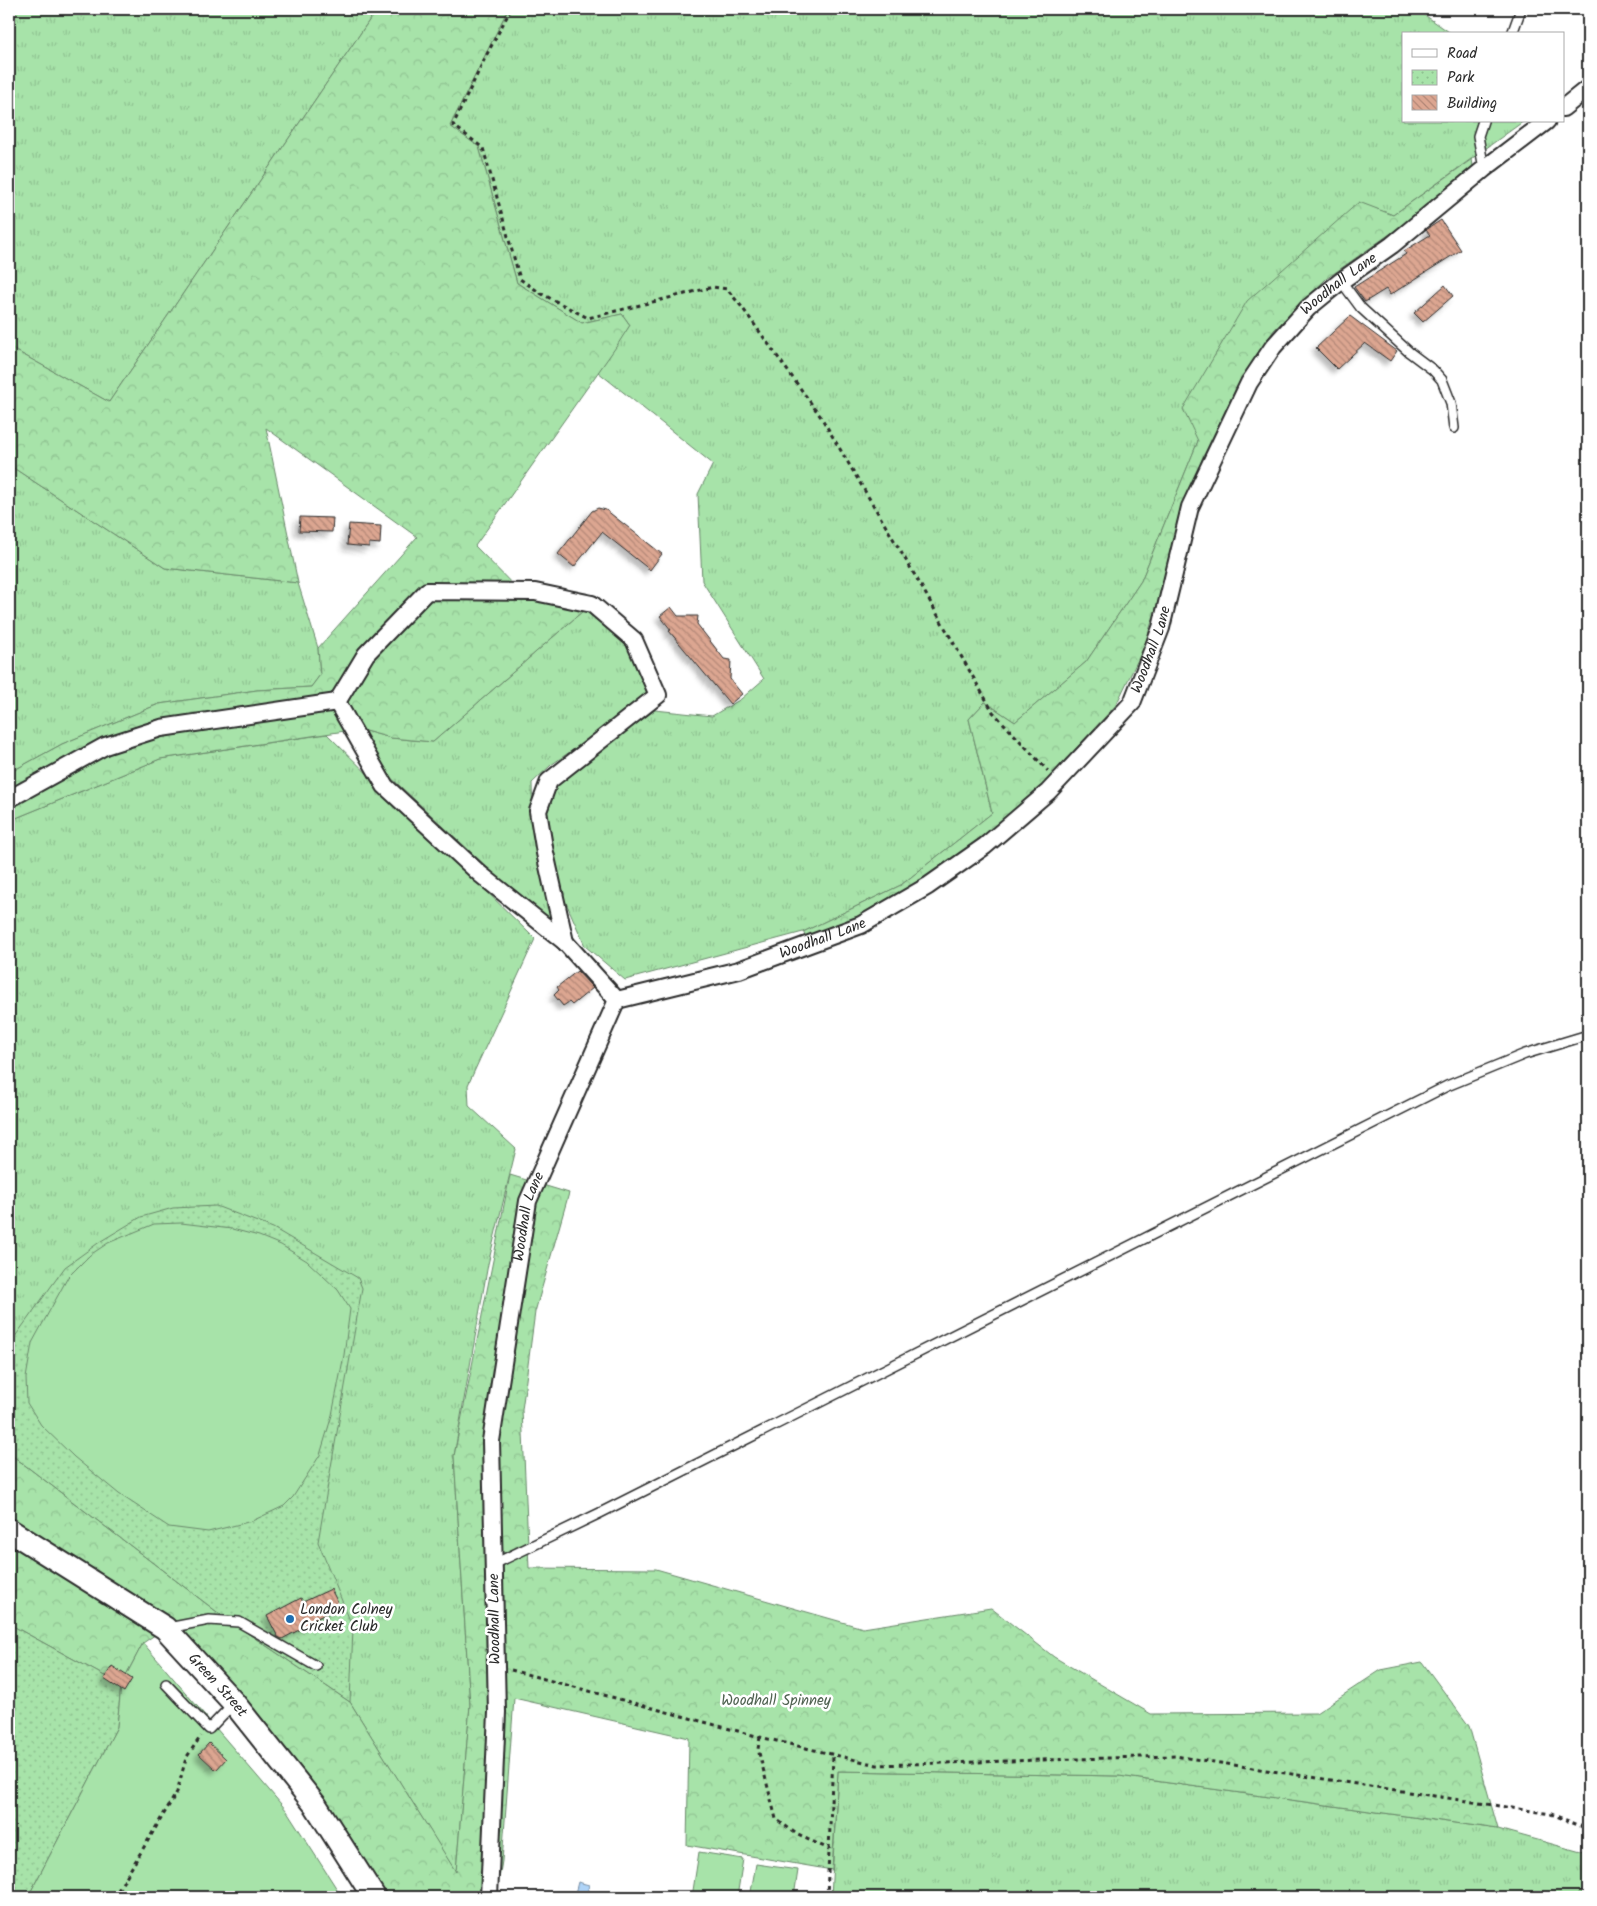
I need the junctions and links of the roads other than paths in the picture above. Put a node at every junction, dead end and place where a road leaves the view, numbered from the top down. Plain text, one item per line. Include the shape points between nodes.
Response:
1 (1521, 9) edge
2 (1513, 32) edge
3 (1588, 88) edge
4 (1564, 107) edge
5 (1483, 122) edge
6 (1545, 122) edge
7 (1484, 169) junction
8 (1341, 281) junction
9 (1454, 428) dead end
10 (337, 702) junction
11 (9, 799) edge
12 (565, 942) junction
13 (617, 1000) junction
14 (1588, 1035) edge
15 (9, 1530) edge
16 (494, 1564) junction
17 (165, 1628) junction
18 (316, 1666) dead end
19 (166, 1684) dead end
20 (234, 1703) junction
21 (374, 1897) edge
22 (489, 1897) edge

1 - 2 lane
3 - 4 street
5 - 7 lane via 1478,136
6 - 7 street, Woodhall Lane
7 - 8 street, Woodhall Lane via 1392,245
8 - 9 lane via 1361,308 1442,380 1451,403
8 - 13 street, Woodhall Lane via 1308,308 1273,347 1249,383 1190,506 1161,628 1132,703 1058,782 985,846 928,886 861,925 739,970
10 - 11 street via 161,728 105,746
10 - 12 street via 385,786 480,874
10 - 12 street via 366,654 427,591 535,592 592,604 634,640 658,695 549,781 538,811
12 - 13 street
13 - 16 street, Woodhall Lane via 528,1201 491,1441
14 - 16 lane via 1525,1054 1448,1086
15 - 17 main road, Green Street
16 - 22 street, Woodhall Lane via 497,1712
17 - 18 lane via 209,1620 239,1622
17 - 20 main road, Green Street
19 - 20 lane via 209,1729
20 - 21 main road, Green Street via 316,1806

